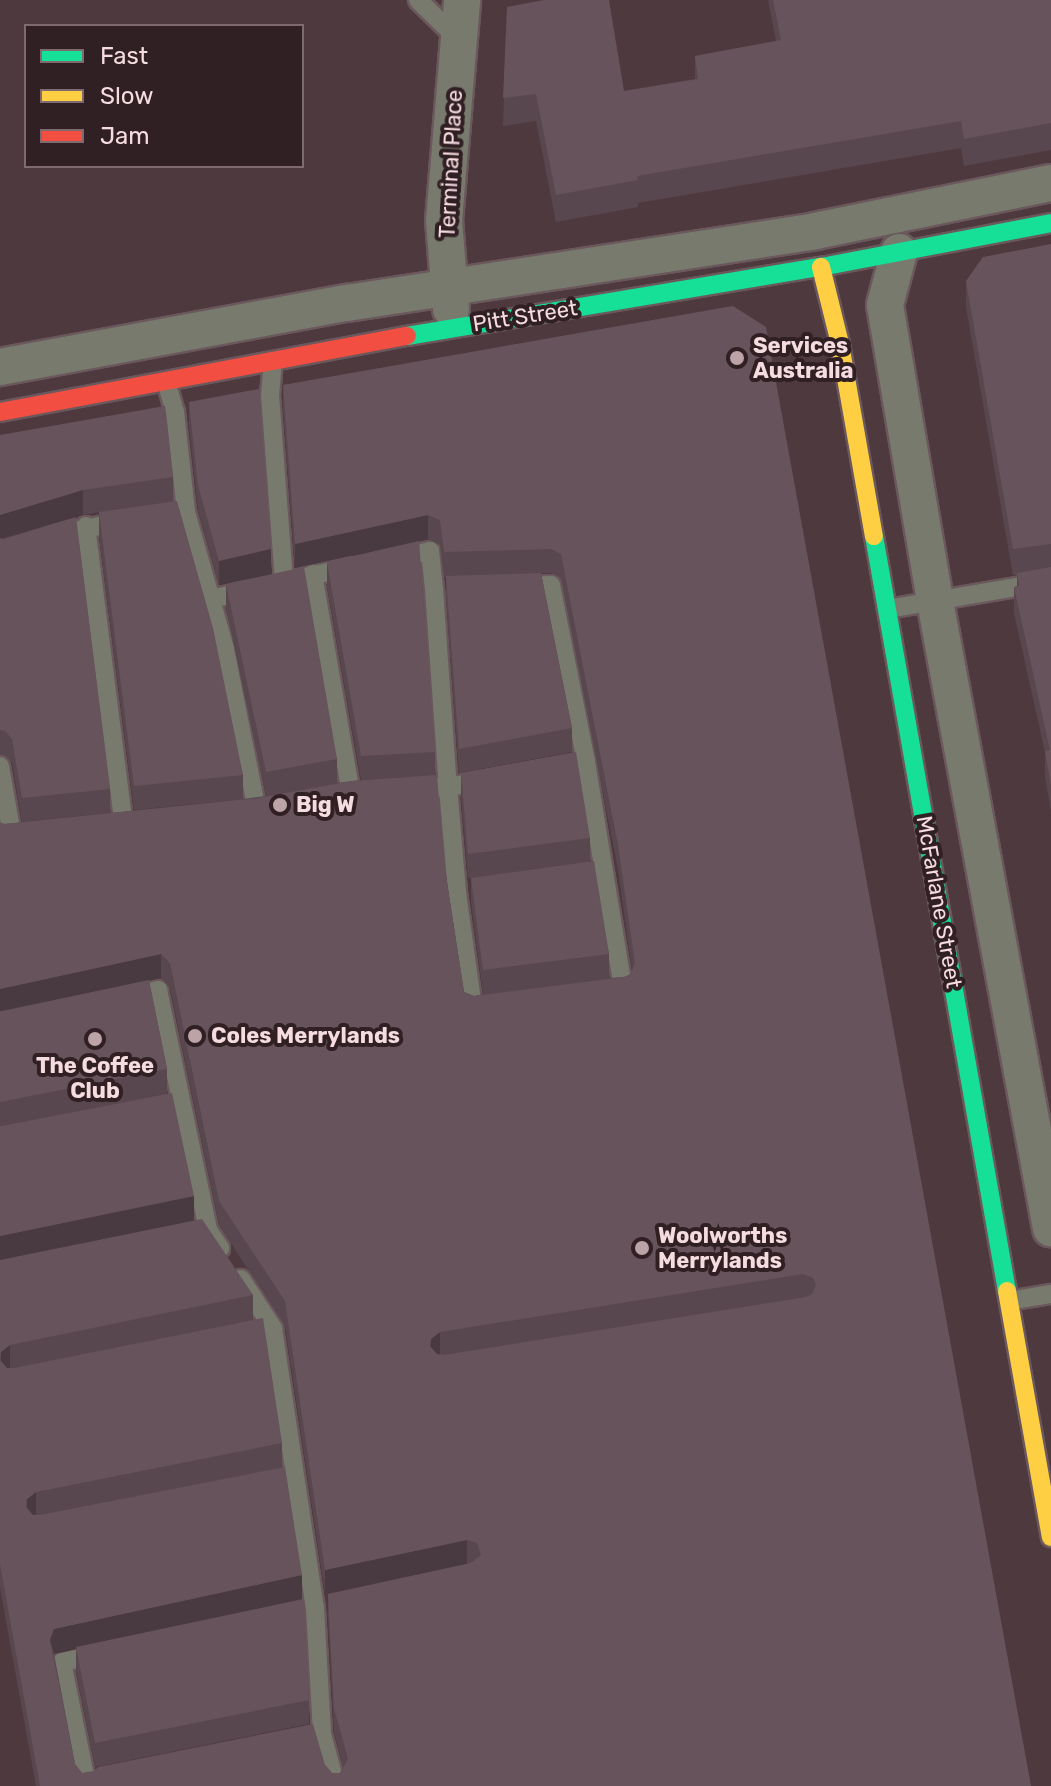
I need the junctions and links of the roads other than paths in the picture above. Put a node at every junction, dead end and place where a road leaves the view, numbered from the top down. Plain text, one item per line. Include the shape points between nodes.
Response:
1 (418, 0) edge
2 (462, 0) edge
3 (458, 39) junction
4 (1051, 183) edge
5 (1051, 223) edge
6 (899, 252) junction
7 (821, 267) junction
8 (447, 286) junction
9 (453, 327) junction
10 (273, 361) junction
11 (0, 367) edge
12 (166, 381) junction
13 (0, 412) edge
14 (186, 512) junction
15 (86, 526) junction
16 (43, 539) edge
17 (313, 574) junction
18 (1051, 581) edge
19 (284, 582) junction
20 (507, 587) edge
21 (211, 599) junction
22 (935, 601) junction
23 (887, 609) junction
24 (586, 762) junction
25 (0, 766) edge
26 (448, 787) junction
27 (392, 791) edge
28 (350, 794) edge
29 (289, 805) edge
30 (124, 824) edge
31 (13, 835) edge
32 (115, 999) edge
33 (1051, 1228) edge
34 (1051, 1294) edge
35 (1009, 1301) junction
36 (1051, 1537) edge
37 (122, 1650) edge
38 (92, 1781) edge
39 (336, 1786) edge

1 - 3 lane
2 - 3 street, Terminal Place
3 - 8 street, Terminal Place via 444,221
4 - 8 street, Pitt Street via 815,231
5 - 6 street, Pitt Street
6 - 7 street, Pitt Street
6 - 22 street via 885,305
7 - 9 street, Pitt Street
7 - 23 street, McFarlane Street via 840,344
8 - 9 street, Terminal Place
8 - 11 street, Pitt Street
9 - 10 street, Pitt Street
10 - 12 street, Pitt Street
10 - 19 lane via 270,395
12 - 13 street, Pitt Street
12 - 14 lane via 175,412
14 - 15 lane
14 - 21 lane
15 - 16 lane
15 - 30 lane
17 - 19 lane
17 - 26 lane via 430,551 442,589
17 - 28 lane
18 - 22 lane
19 - 21 lane
20 - 24 lane via 551,585
21 - 29 lane via 225,649 250,811
22 - 23 lane
22 - 33 street
23 - 35 street, McFarlane Street
24 - 26 lane
24 - 26 lane via 598,873 623,989 473,1008 464,891
25 - 31 lane
26 - 27 lane
32 - 39 lane via 158,990 201,1231 265,1330 315,1608 314,1736
34 - 35 lane
35 - 36 street, McFarlane Street
37 - 38 lane via 62,1662

